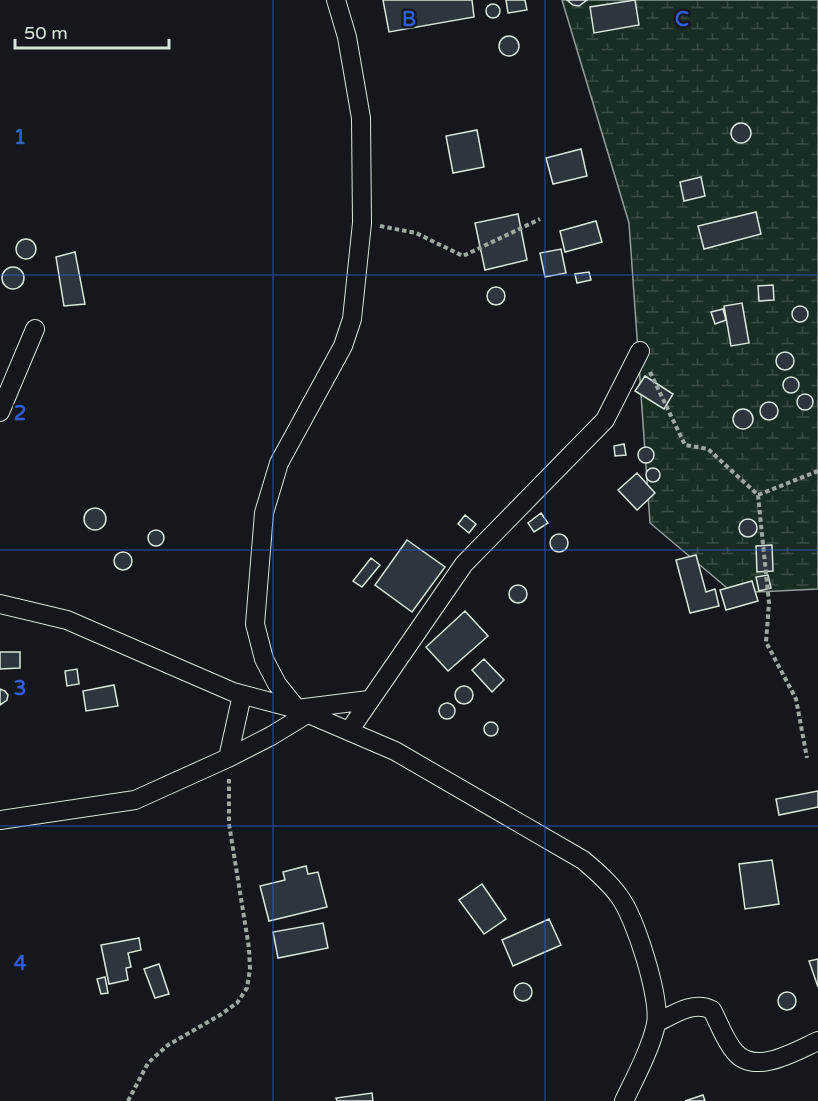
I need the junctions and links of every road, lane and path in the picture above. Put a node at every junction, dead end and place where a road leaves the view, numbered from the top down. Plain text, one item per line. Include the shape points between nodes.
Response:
1 (336, 0) edge
2 (540, 219) dead end
3 (362, 223) junction
4 (35, 329) dead end
5 (640, 351) joint
6 (0, 412) edge
7 (818, 471) edge
8 (758, 495) junction
9 (0, 604) edge
10 (242, 694) junction
11 (369, 700) junction
12 (302, 711) junction
13 (349, 731) junction
14 (228, 758) junction
15 (807, 758) dead end
16 (0, 820) edge
17 (656, 1023) junction
18 (818, 1041) edge
19 (128, 1101) edge
20 (624, 1101) edge

1 - 3 street via 347,37 361,118
2 - 3 path via 463,256 416,233
3 - 12 street via 352,319 343,346 279,463 264,513 255,624 264,659 277,684
4 - 6 street
5 - 8 path via 685,445 708,449
5 - 11 street via 605,420 464,564
7 - 8 path
8 - 15 path via 769,603 766,642 796,699
9 - 10 street via 67,620
10 - 12 street
10 - 14 street
11 - 12 street
11 - 13 street
12 - 13 street
12 - 14 street via 271,736
13 - 17 street via 395,751 601,874 621,897 634,925 652,980
14 - 16 street via 135,800
14 - 19 path via 229,824 249,948 247,988 237,1003 168,1045 148,1063
17 - 18 street via 691,1007 706,1007 712,1010 734,1051 750,1062 771,1060
17 - 20 street

